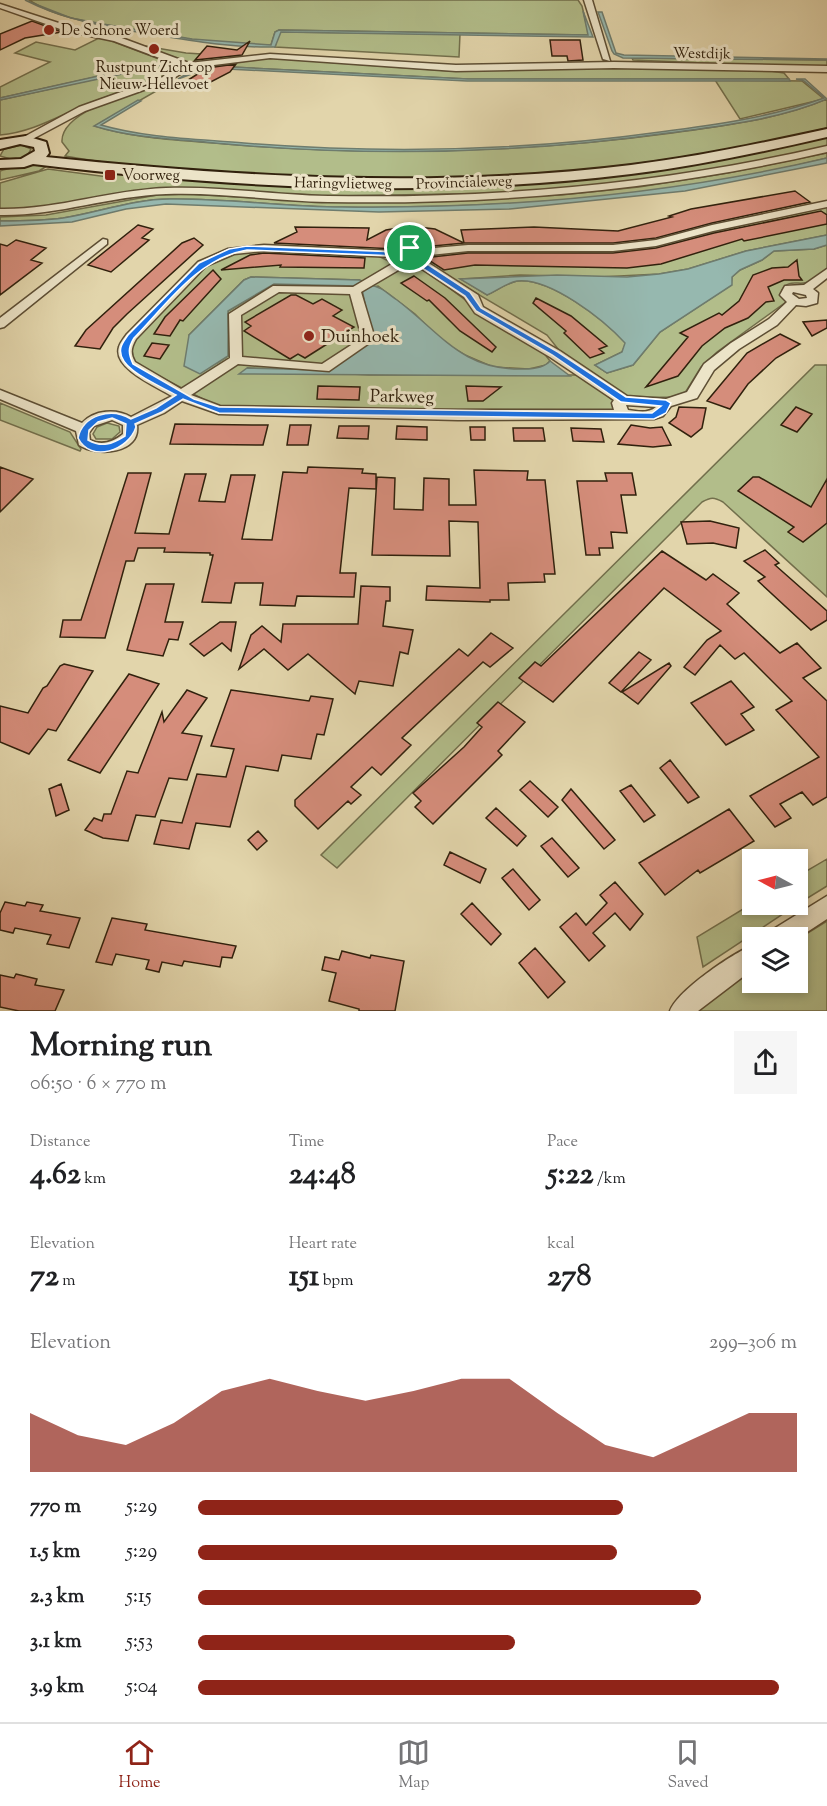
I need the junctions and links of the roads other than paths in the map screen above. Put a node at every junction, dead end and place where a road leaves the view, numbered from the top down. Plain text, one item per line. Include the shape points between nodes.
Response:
1 (588, 0) edge
2 (0, 6) edge
3 (607, 59) junction
4 (188, 66) junction
5 (479, 68) junction
6 (748, 68) junction
7 (827, 69) edge
8 (62, 122) junction
9 (827, 133) edge
10 (0, 145) edge
11 (35, 149) junction
12 (827, 149) edge
13 (2, 166) edge
14 (827, 204) edge
15 (0, 212) edge
16 (103, 242) dead end
17 (421, 257) junction
18 (401, 258) junction
19 (827, 272) edge
20 (355, 291) junction
21 (810, 293) junction
22 (827, 303) edge
23 (0, 324) edge
24 (236, 360) junction
25 (0, 394) edge
26 (183, 395) junction
27 (624, 407) junction
28 (130, 423) junction
29 (84, 429) junction
30 (827, 906) edge
31 (796, 927) edge
32 (742, 964) edge
33 (681, 1011) edge

1 - 3 street
2 - 4 street via 69,29 116,39
3 - 5 street
3 - 6 street
4 - 5 street via 270,56
4 - 8 street via 159,82 97,103
5 - 6 street, Westdijk
6 - 7 street, Westdijk
8 - 11 street
8 - 11 street
9 - 11 main road, Provincialeweg via 652,168 400,185 198,177 97,165
10 - 11 main road
11 - 13 main road
12 - 15 street, Haringvlietweg via 672,180 584,190 424,199 288,198 165,191 57,210
14 - 17 street via 656,243 613,248 478,248
16 - 23 street
17 - 18 street via 410,248
17 - 27 street via 468,294 479,310 555,354
18 - 20 street
18 - 26 street, Parkweg via 264,248 232,251 202,264 125,347 129,365
19 - 21 street
20 - 24 street via 277,288 235,314
20 - 24 street via 369,339 324,368
21 - 22 street
21 - 27 street, Parkweg via 807,303 794,302 773,322 709,367 692,395 666,403 663,411 654,416
24 - 26 street
25 - 29 street
26 - 27 street, Parkweg via 219,410 458,415
26 - 28 street
28 - 29 street via 120,416 104,416
28 - 29 street via 129,437 109,448 88,446 82,438
30 - 31 street
32 - 33 street

